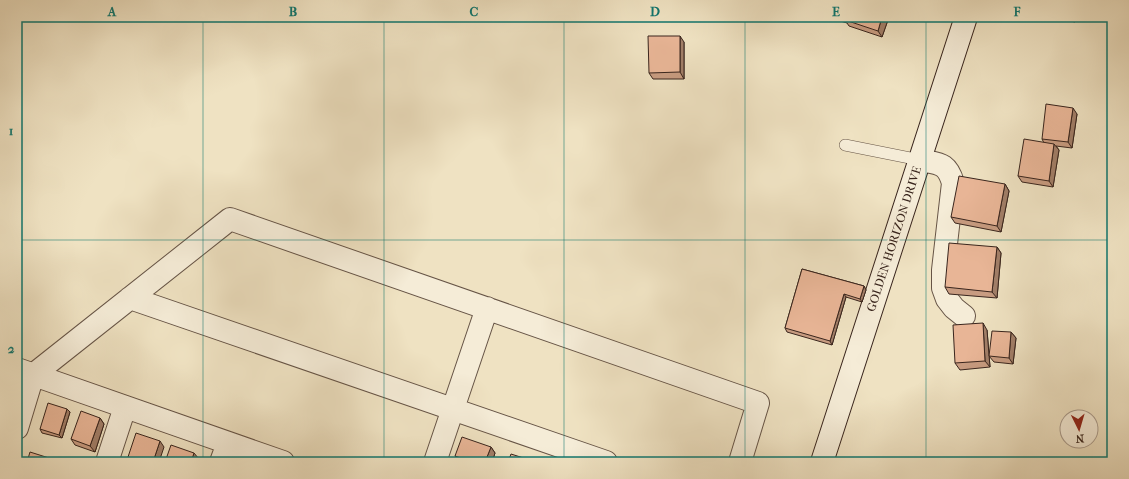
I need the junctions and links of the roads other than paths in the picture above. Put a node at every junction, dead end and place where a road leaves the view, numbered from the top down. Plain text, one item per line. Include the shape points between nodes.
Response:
1 (966, 17) edge
2 (845, 145) dead end
3 (920, 160) junction
4 (130, 298) junction
5 (487, 308) junction
6 (964, 316) dead end
7 (25, 372) edge
8 (125, 407) junction
9 (453, 409) junction
10 (17, 428) edge
11 (224, 452) edge
12 (106, 462) edge
13 (283, 462) edge
14 (436, 462) edge
15 (606, 462) edge
16 (740, 462) edge
17 (822, 462) edge

1 - 3 street, GOLDEN HORIZON DRIVE
2 - 3 lane
3 - 6 street via 940,164 950,171 953,182 943,288 947,299
3 - 17 street, GOLDEN HORIZON DRIVE
4 - 5 street via 230,219
4 - 7 street
4 - 9 street
5 - 9 street
5 - 16 street via 758,403
7 - 8 street
7 - 10 street
8 - 11 street
8 - 12 street
9 - 14 street
9 - 15 street
11 - 13 street

